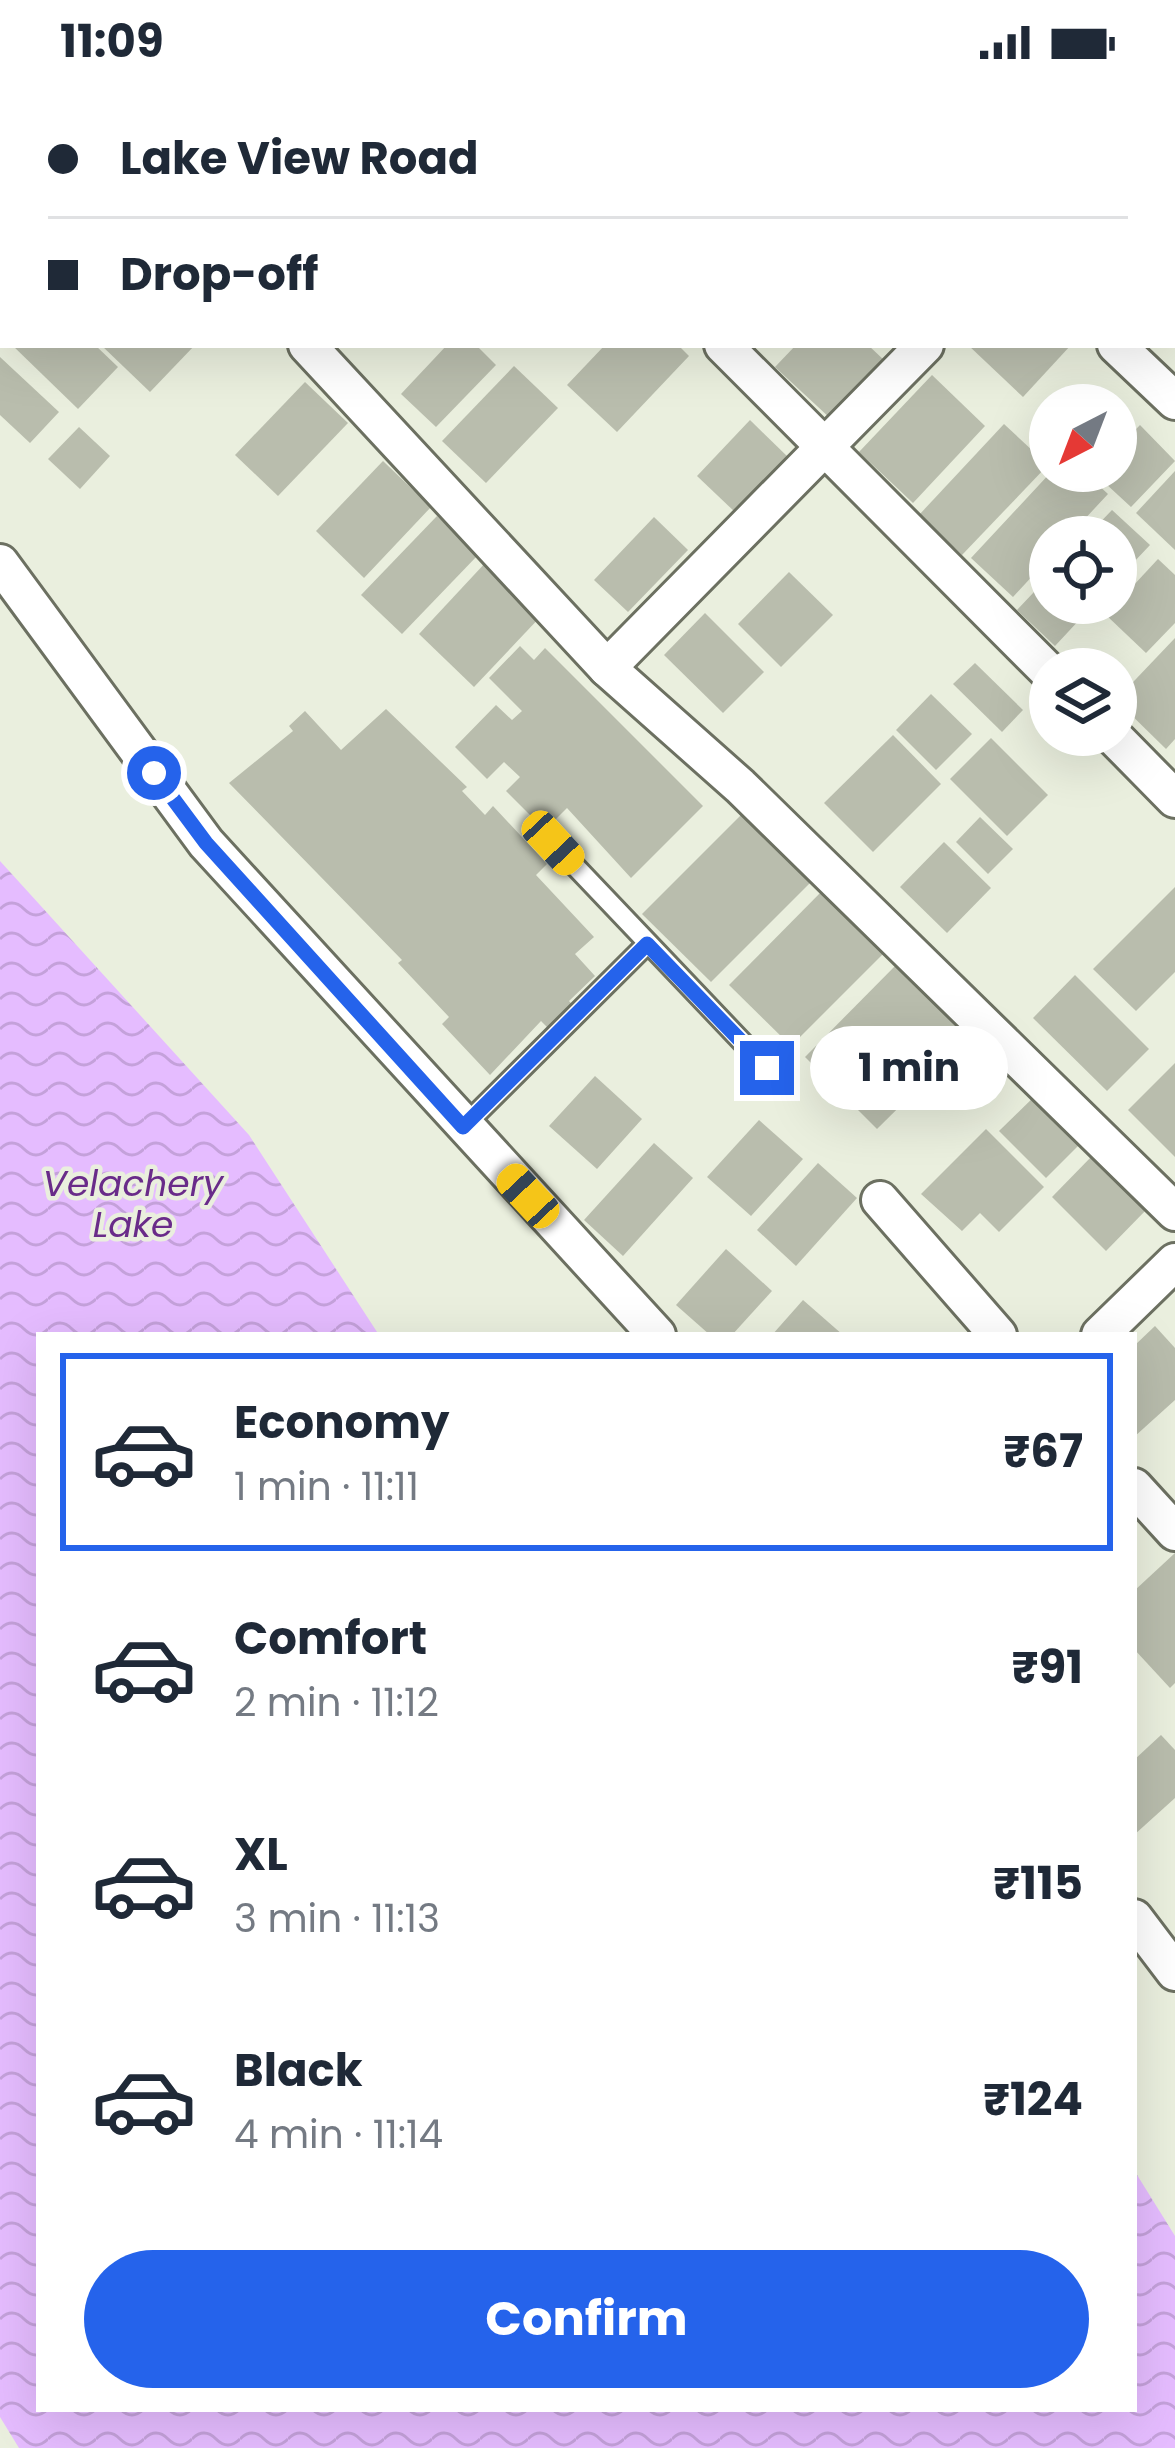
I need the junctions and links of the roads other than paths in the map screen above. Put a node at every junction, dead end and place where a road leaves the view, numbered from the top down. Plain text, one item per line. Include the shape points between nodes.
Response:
1 (310, 348) edge
2 (725, 348) edge
3 (922, 348) edge
4 (1119, 348) edge
5 (1175, 400) edge
6 (826, 448) junction
7 (0, 563) edge
8 (1029, 652) edge
9 (608, 668) junction
10 (1133, 756) edge
11 (1175, 799) edge
12 (553, 843) dead end
13 (647, 944) junction
14 (767, 1068) dead end
15 (463, 1127) junction
16 (880, 1200) dead end
17 (1175, 1212) edge
18 (1175, 1262) edge
19 (654, 1332) edge
20 (995, 1332) edge
21 (1103, 1332) edge
22 (1137, 1490) edge
23 (1175, 1532) edge
24 (1137, 1922) edge
25 (1175, 1972) edge

1 - 9 street
2 - 6 street
3 - 6 street
4 - 5 street
6 - 8 street
6 - 9 street
7 - 15 street via 206,843
9 - 17 street via 740,786
10 - 11 street
12 - 13 lane
13 - 14 lane
13 - 15 lane
15 - 19 street
16 - 20 street
18 - 21 street
22 - 23 street
24 - 25 street

